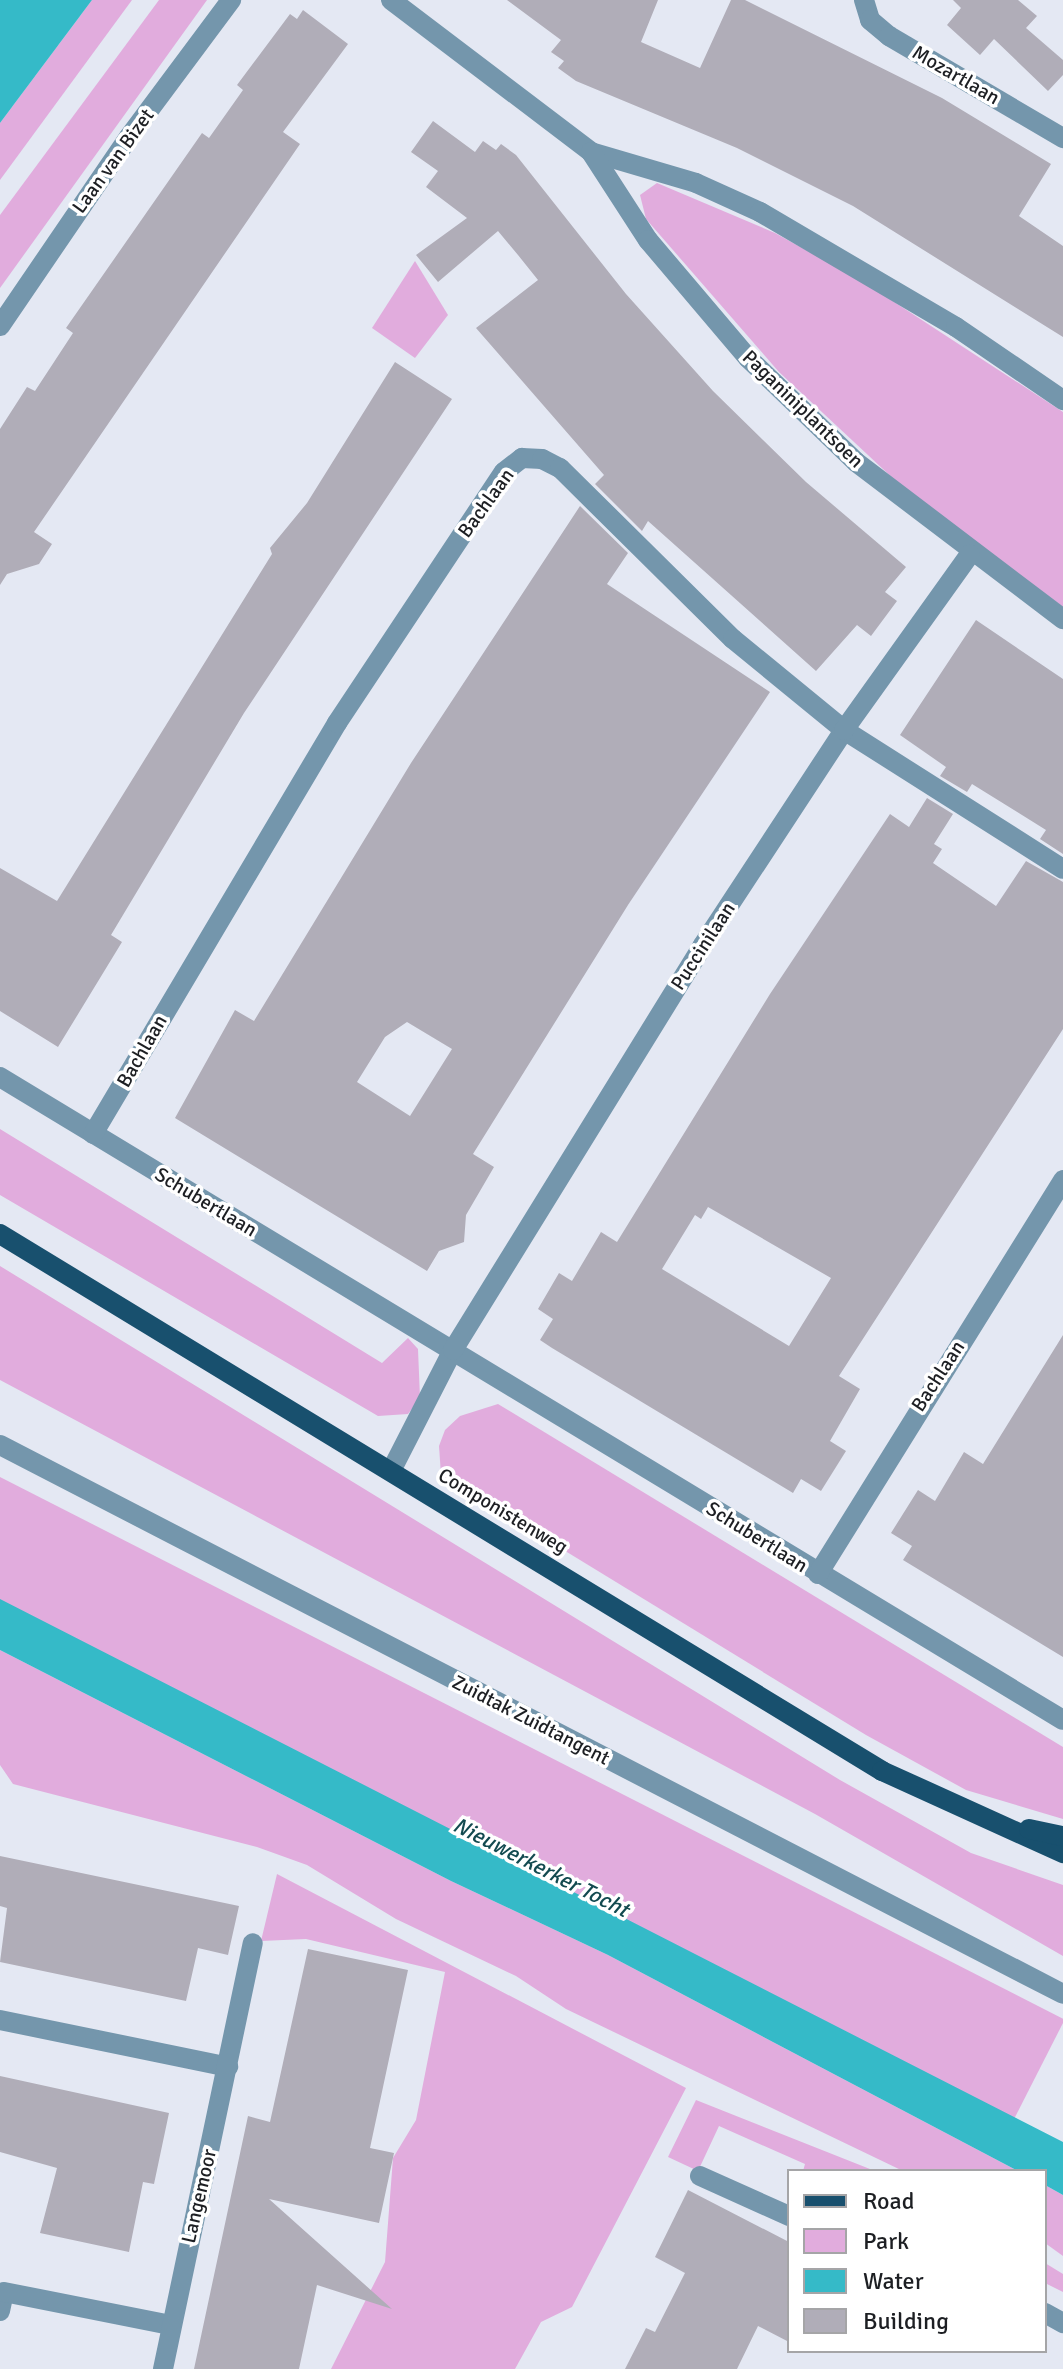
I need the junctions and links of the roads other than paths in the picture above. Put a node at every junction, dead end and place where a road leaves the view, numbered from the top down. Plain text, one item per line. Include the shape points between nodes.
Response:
1 (231, 0) edge
2 (391, 0) edge
3 (864, 0) edge
4 (1063, 138) edge
5 (591, 152) junction
6 (0, 326) edge
7 (1063, 400) edge
8 (970, 554) junction
9 (1063, 619) edge
10 (844, 730) junction
11 (1063, 869) edge
12 (0, 1077) edge
13 (93, 1134) junction
14 (1063, 1180) edge
15 (0, 1234) edge
16 (453, 1350) junction
17 (0, 1445) edge
18 (391, 1471) junction
19 (818, 1574) junction
20 (1063, 1720) edge
21 (986, 1820) junction
22 (1063, 1836) edge
23 (1063, 1853) edge
24 (253, 1943) dead end
25 (1063, 1994) edge
26 (0, 2020) edge
27 (228, 2067) junction
28 (700, 2176) dead end
29 (787, 2215) edge
30 (0, 2311) edge
31 (170, 2325) junction
32 (163, 2369) edge

1 - 6 street, Laan van Bizet
2 - 5 street, Paganiniplantsoen
3 - 4 street, Mozartlaan via 870,20 889,36
5 - 7 street, Paganiniplantsoen via 696,183 760,212 956,327
5 - 8 street, Paganiniplantsoen via 648,240 748,358 856,462
8 - 9 street, Paganiniplantsoen
8 - 10 street, Puccinilaan
10 - 11 street, Bachlaan
10 - 13 street, Bachlaan via 733,639 560,468 542,459 522,458 504,472 337,723
10 - 16 street, Puccinilaan via 703,945
12 - 13 street, Schubertlaan
13 - 16 street, Schubertlaan
14 - 19 street, Bachlaan
15 - 18 main road, Componistenweg
16 - 18 street
16 - 19 street, Schubertlaan
17 - 25 street, Zuidtak Zuidtangent
18 - 21 main road, Componistenweg via 882,1771
19 - 20 street, Schubertlaan
21 - 22 main road, Componistenweg
21 - 23 main road, Componistenweg
24 - 27 street, Langemoor
26 - 27 street
27 - 31 street, Langemoor
28 - 29 street
30 - 31 street via 4,2292
31 - 32 street, Langemoor

